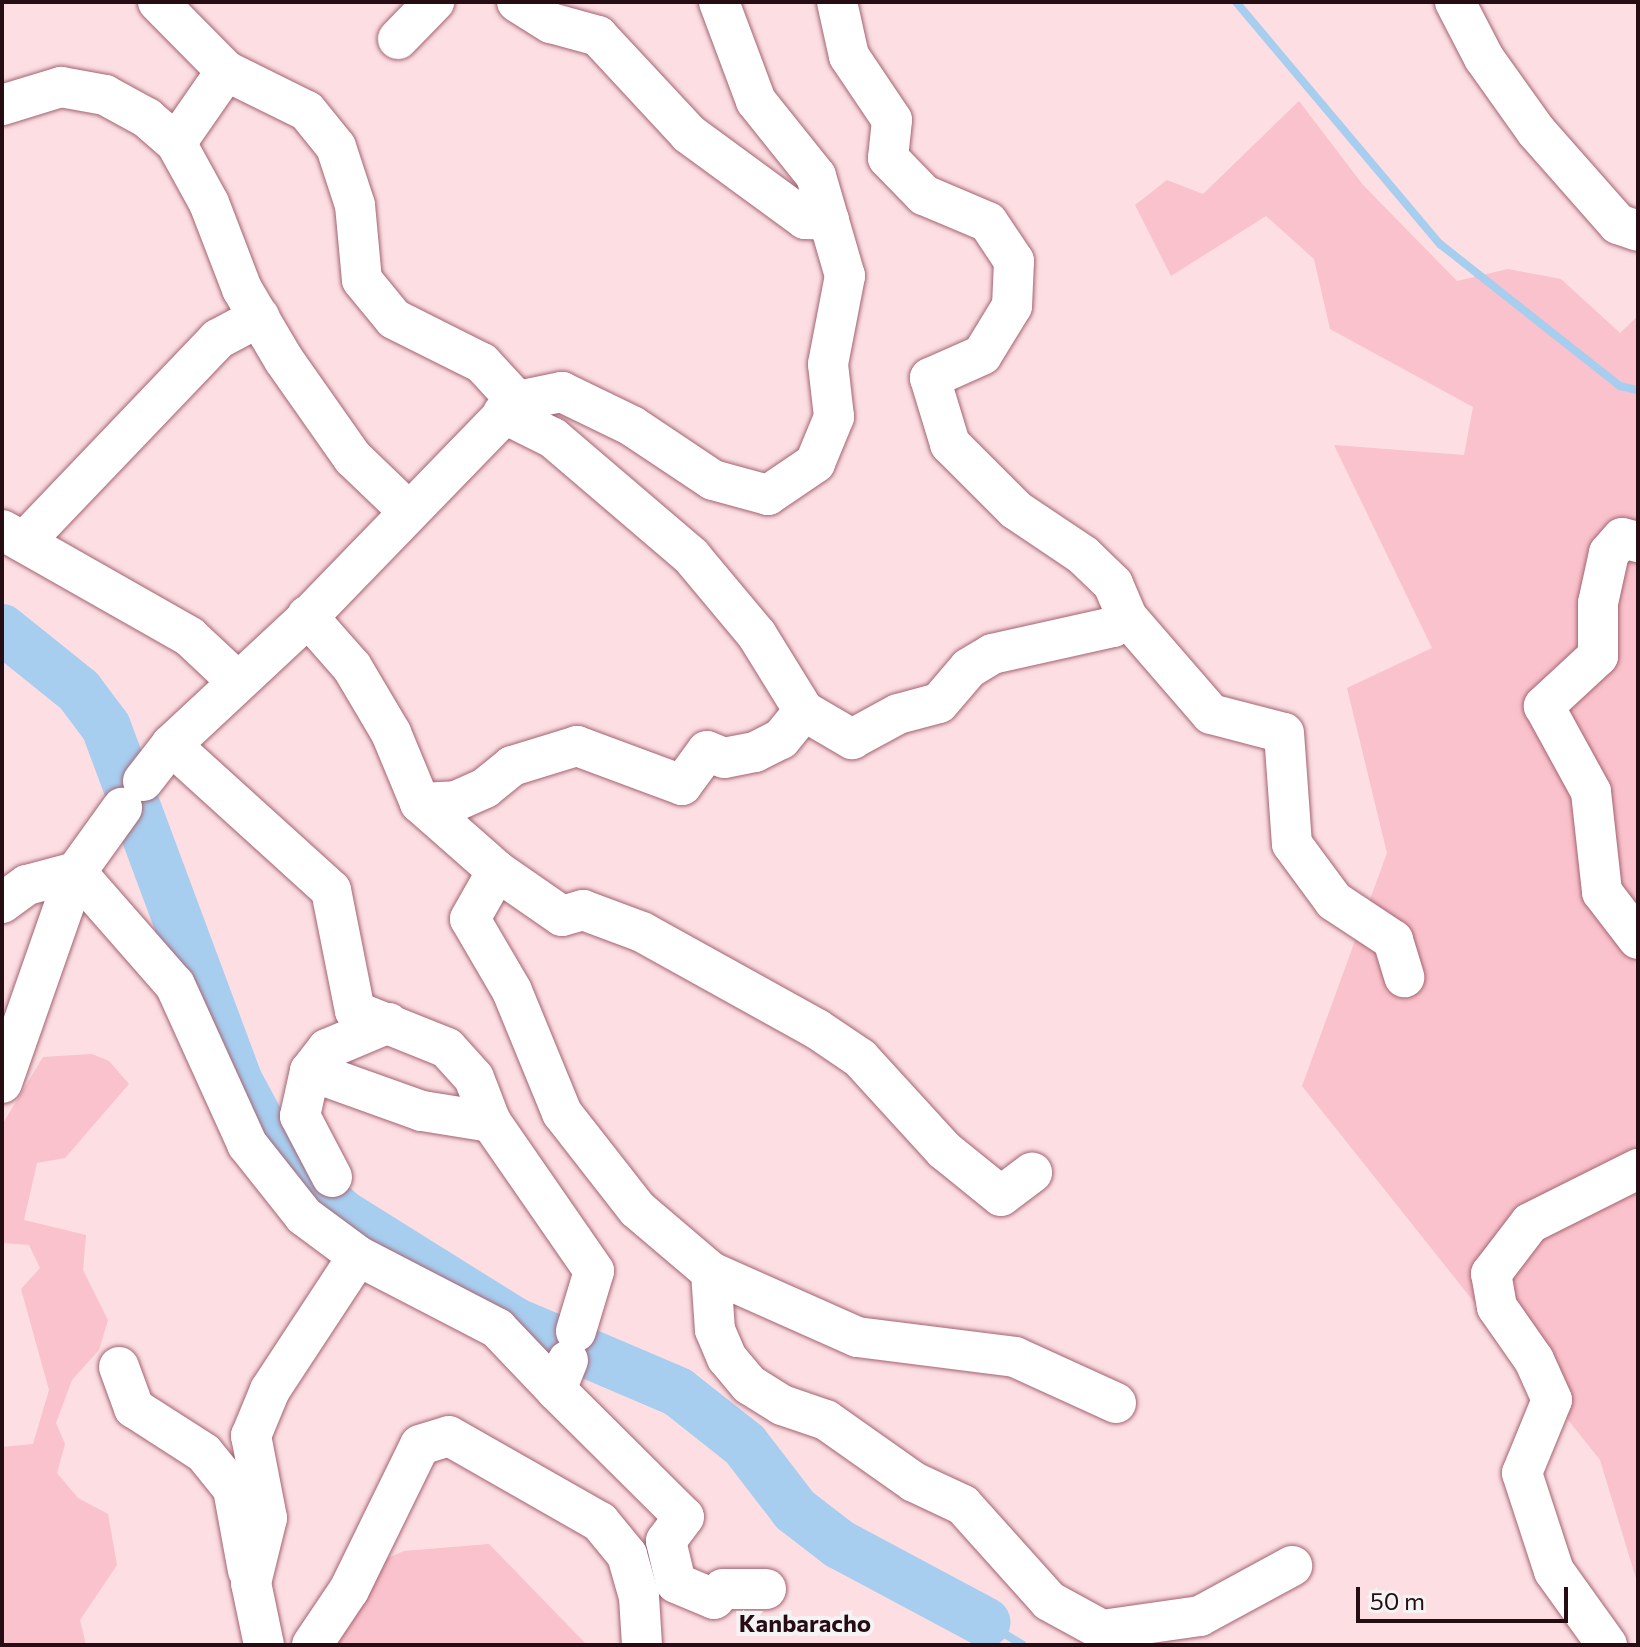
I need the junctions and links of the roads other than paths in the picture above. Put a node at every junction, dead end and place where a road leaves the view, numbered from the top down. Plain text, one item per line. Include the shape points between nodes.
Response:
1 (158, 2) edge
2 (434, 2) edge
3 (517, 2) edge
4 (837, 2) edge
5 (1455, 2) edge
6 (722, 4) edge
7 (398, 39) dead end
8 (226, 71) junction
9 (2, 105) edge
10 (176, 143) junction
11 (829, 220) junction
12 (1638, 231) edge
13 (259, 317) junction
14 (510, 407) junction
15 (408, 511) junction
16 (13, 536) edge
17 (1638, 542) edge
18 (307, 616) junction
19 (1127, 617) junction
20 (236, 680) junction
21 (804, 711) junction
22 (171, 745) junction
23 (420, 803) junction
24 (497, 871) junction
25 (76, 872) junction
26 (2, 903) edge
27 (1638, 939) edge
28 (1404, 977) dead end
29 (389, 1023) junction
30 (310, 1071) junction
31 (2, 1083) edge
32 (491, 1122) junction
33 (1638, 1169) edge
34 (1032, 1173) dead end
35 (332, 1177) dead end
36 (358, 1256) junction
37 (711, 1272) junction
38 (567, 1360) junction
39 (119, 1367) dead end
40 (1116, 1403) dead end
41 (1292, 1566) dead end
42 (251, 1583) junction
43 (766, 1589) dead end
44 (264, 1645) edge
45 (312, 1645) edge
46 (642, 1645) edge
47 (1607, 1645) edge

1 - 8 street
2 - 7 street
3 - 11 street via 551,23 598,36 689,134 805,219
4 - 19 street via 849,56 892,120 888,158 924,195 988,222 1014,261 1012,306 982,355 930,378 950,444 1016,510 1083,555 1113,584
5 - 12 street via 1484,58 1536,131 1618,224
6 - 11 street via 756,101 816,176
8 - 10 street
8 - 14 street via 307,111 336,147 355,205 362,280 394,319 482,363
9 - 10 street via 61,87 105,95 147,118
10 - 13 street
11 - 14 street via 845,276 828,364 830,437 815,463 768,495 713,480 632,426 562,392
13 - 15 street via 353,458
13 - 16 street via 218,339
14 - 15 street
14 - 21 street via 691,556 757,635
15 - 18 street
16 - 20 street via 190,637
17 - 27 street via 1622,538 1609,553 1598,603 1598,656 1544,706 1591,792 1602,892
18 - 20 street
18 - 23 street via 352,667 391,733
19 - 21 street via 1113,627 992,654 969,668 939,703 898,714 852,739
19 - 28 street via 1211,714 1284,733 1292,844 1334,901 1393,940
20 - 22 street
21 - 23 street via 781,739 755,752 724,758 707,751 682,785 577,746 512,766 485,788 456,801
22 - 25 street
22 - 29 street via 331,890 355,1011
23 - 24 street
24 - 34 street via 562,916 583,910 642,932 817,1029 860,1058 944,1150 1001,1196
24 - 37 street via 470,919 512,991 562,1113 637,1209
25 - 26 street via 27,885
25 - 31 street
25 - 36 street via 175,985 247,1144 304,1216
29 - 30 street via 327,1049
29 - 32 street via 447,1048 474,1078
30 - 32 street via 422,1111
30 - 35 street via 300,1116
32 - 38 street via 594,1271
33 - 47 street via 1530,1223 1491,1274 1497,1307 1534,1360 1552,1400 1522,1473 1526,1487 1554,1571
36 - 38 street
36 - 42 street via 257,1414 251,1436 267,1518
37 - 40 street via 857,1337 1015,1357
37 - 41 street via 715,1330 727,1358 750,1385 782,1405 826,1420 914,1482 963,1505 1049,1601 1102,1630 1200,1616
38 - 43 street via 684,1517 666,1541 676,1583 714,1599 723,1589
39 - 42 street via 134,1408 204,1453 233,1489
42 - 44 street
45 - 46 street via 349,1590 420,1445 449,1436 600,1522 627,1555 639,1597

